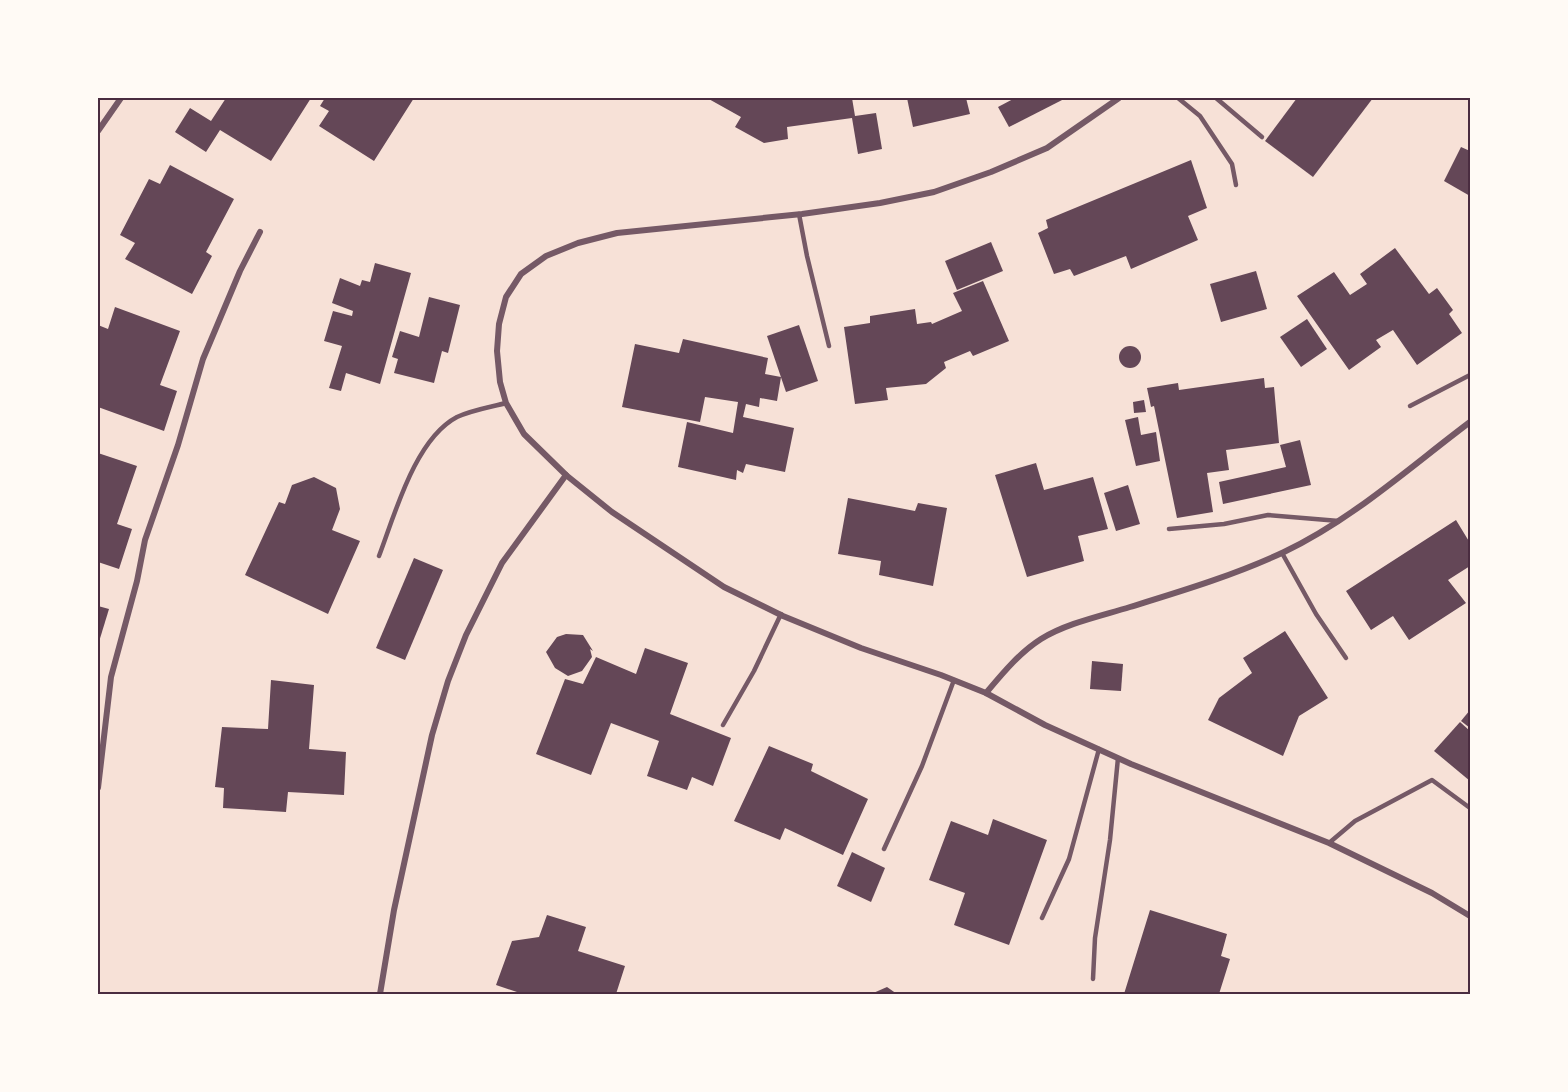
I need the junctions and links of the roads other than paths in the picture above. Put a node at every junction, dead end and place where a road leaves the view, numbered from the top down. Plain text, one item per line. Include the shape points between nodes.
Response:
1 (121, 98) edge
2 (1119, 98) edge
3 (1178, 98) edge
4 (1216, 98) edge
5 (98, 131) edge
6 (1262, 137) dead end
7 (1236, 185) dead end
8 (799, 214) junction
9 (260, 232) dead end
10 (829, 346) dead end
11 (1470, 375) edge
12 (506, 403) junction
13 (1410, 406) dead end
14 (1470, 422) edge
15 (566, 475) junction
16 (1340, 521) junction
17 (1169, 529) dead end
18 (1282, 552) junction
19 (379, 556) dead end
20 (781, 614) junction
21 (1346, 658) dead end
22 (954, 680) junction
23 (986, 693) junction
24 (723, 725) dead end
25 (1099, 749) junction
26 (1118, 758) junction
27 (98, 788) edge
28 (1470, 808) edge
29 (1329, 843) junction
30 (884, 849) dead end
31 (1470, 916) edge
32 (1042, 918) dead end
33 (1093, 979) dead end
34 (380, 994) edge

1 - 5 street
2 - 8 street via 1047,148 991,172 934,192
3 - 7 lane via 1200,117 1232,164
4 - 6 lane
8 - 10 lane
8 - 12 street via 617,233 546,256 521,274 506,297 497,351
9 - 27 street via 202,359 145,540 111,677
11 - 13 lane
12 - 15 street via 524,434
12 - 19 lane via 458,417 435,434 415,466
14 - 16 street
15 - 20 street via 612,512 724,587
15 - 34 street via 502,563 448,681 432,735
16 - 17 lane via 1268,515
16 - 18 street
18 - 21 lane via 1316,615
18 - 23 street via 1261,563 1079,622 1040,639
20 - 22 street via 861,648
20 - 24 lane
22 - 23 street
22 - 30 lane via 922,766
23 - 25 street
25 - 26 street
25 - 32 lane via 1070,859
26 - 29 street
26 - 33 lane
28 - 29 lane via 1432,780 1354,821
29 - 31 street

